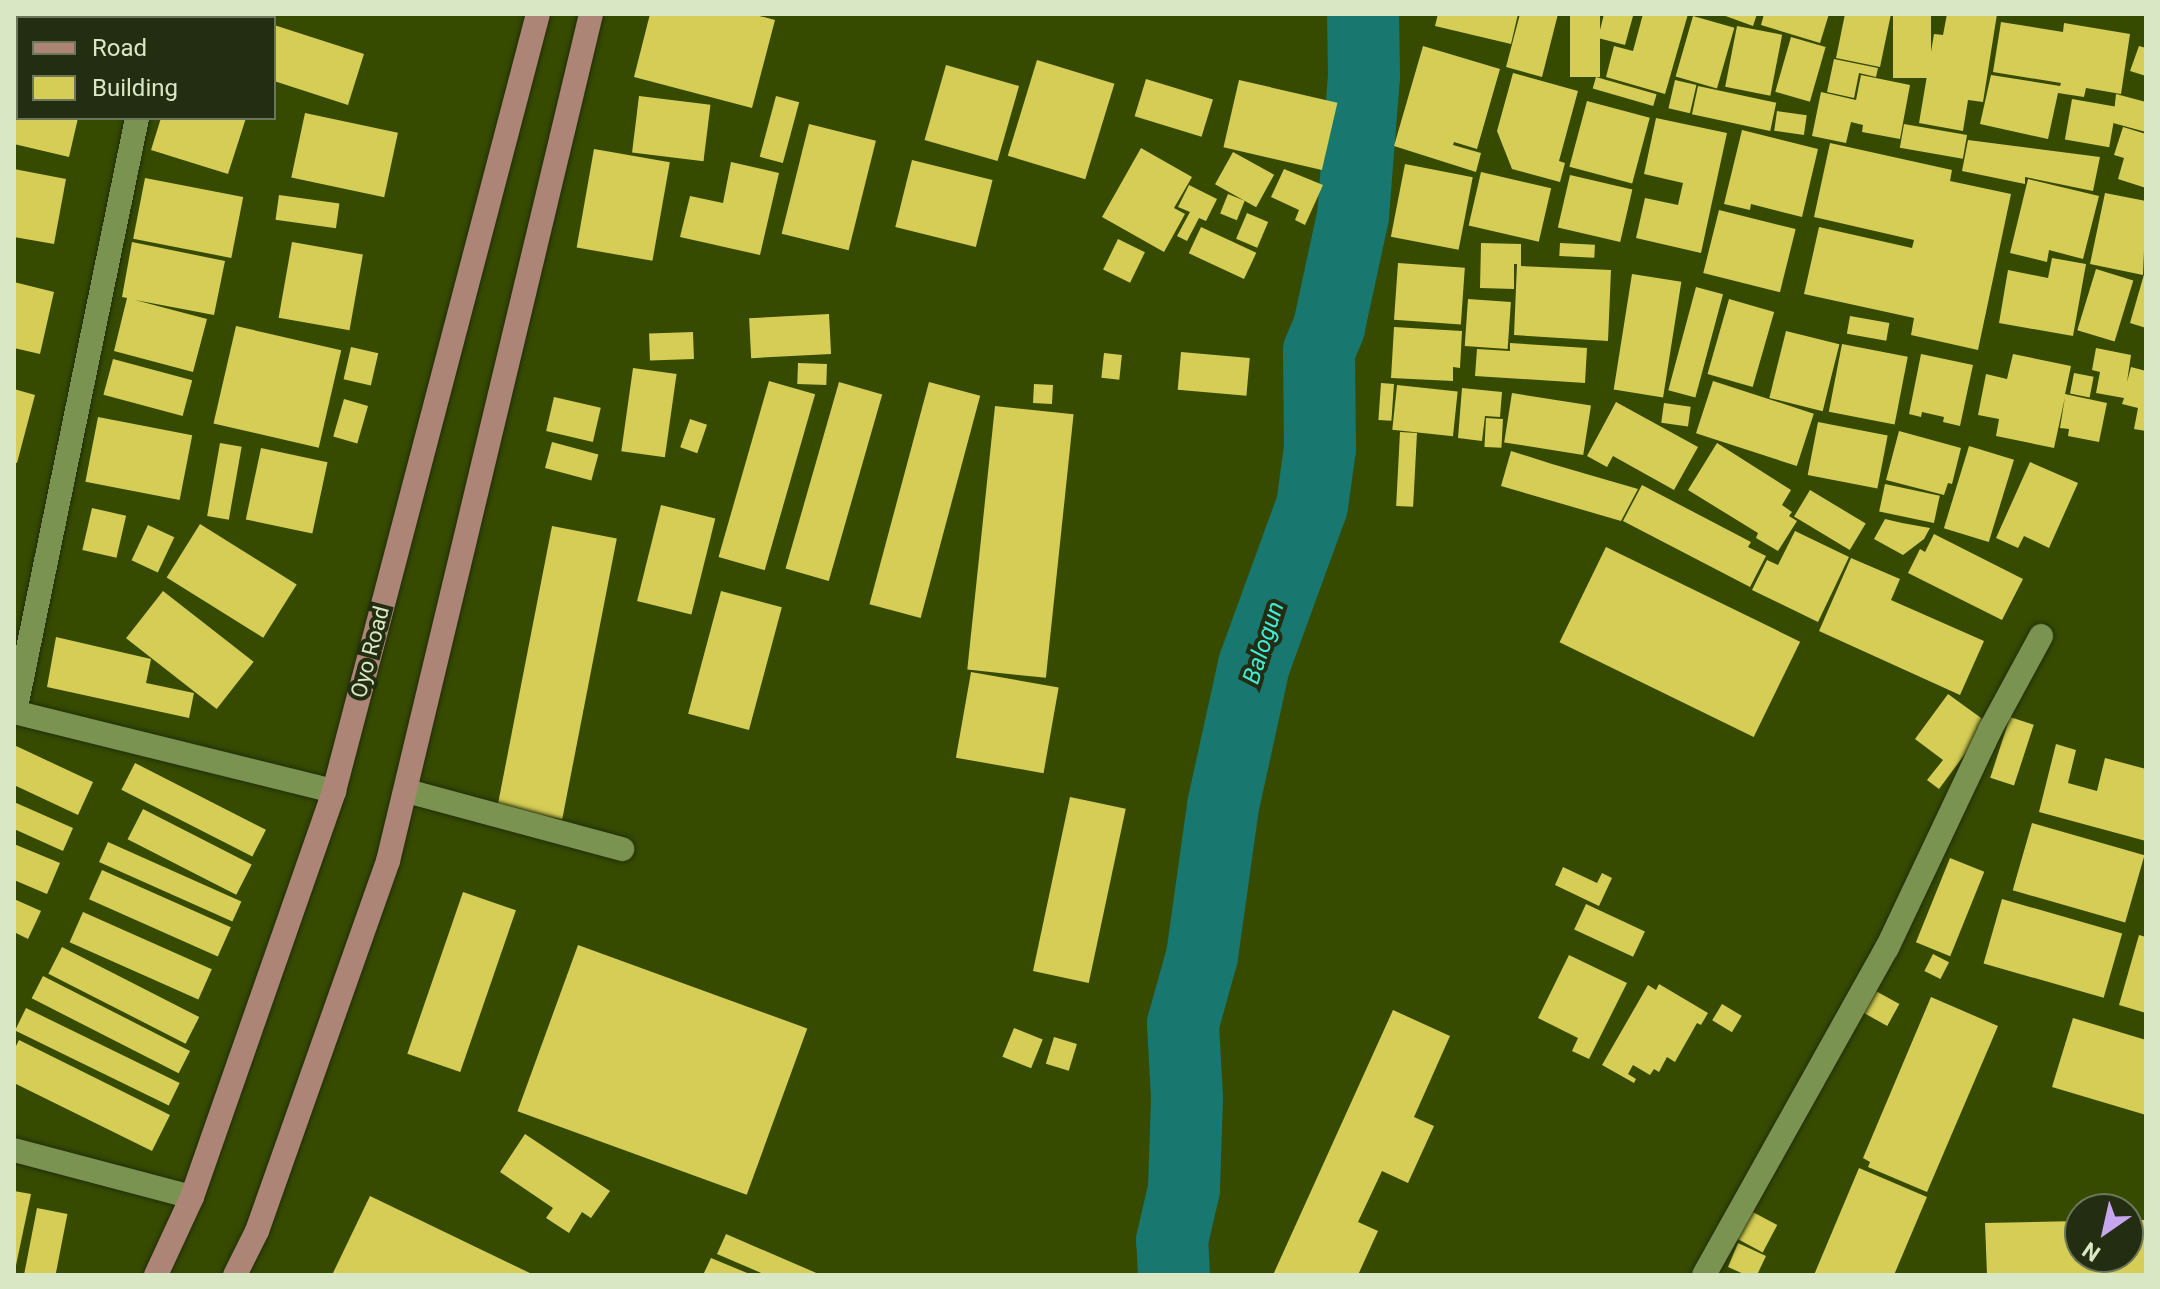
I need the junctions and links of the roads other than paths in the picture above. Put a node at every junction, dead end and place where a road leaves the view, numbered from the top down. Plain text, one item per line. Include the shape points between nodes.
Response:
1 (538, 14) edge
2 (591, 14) edge
3 (137, 120) edge
4 (2041, 636) dead end
5 (15, 712) edge
6 (334, 791) junction
7 (407, 791) junction
8 (622, 849) dead end
9 (14, 1150) edge
10 (192, 1197) junction
11 (156, 1275) edge
12 (235, 1275) edge
13 (1704, 1275) edge

1 - 6 main road, Oyo Road
2 - 7 main road
3 - 5 street
4 - 13 street via 1990,730 1887,948
5 - 6 street
6 - 10 main road, Oyo Road
7 - 8 street
7 - 12 main road via 388,861 257,1231
9 - 10 street
10 - 11 main road, Oyo Road

